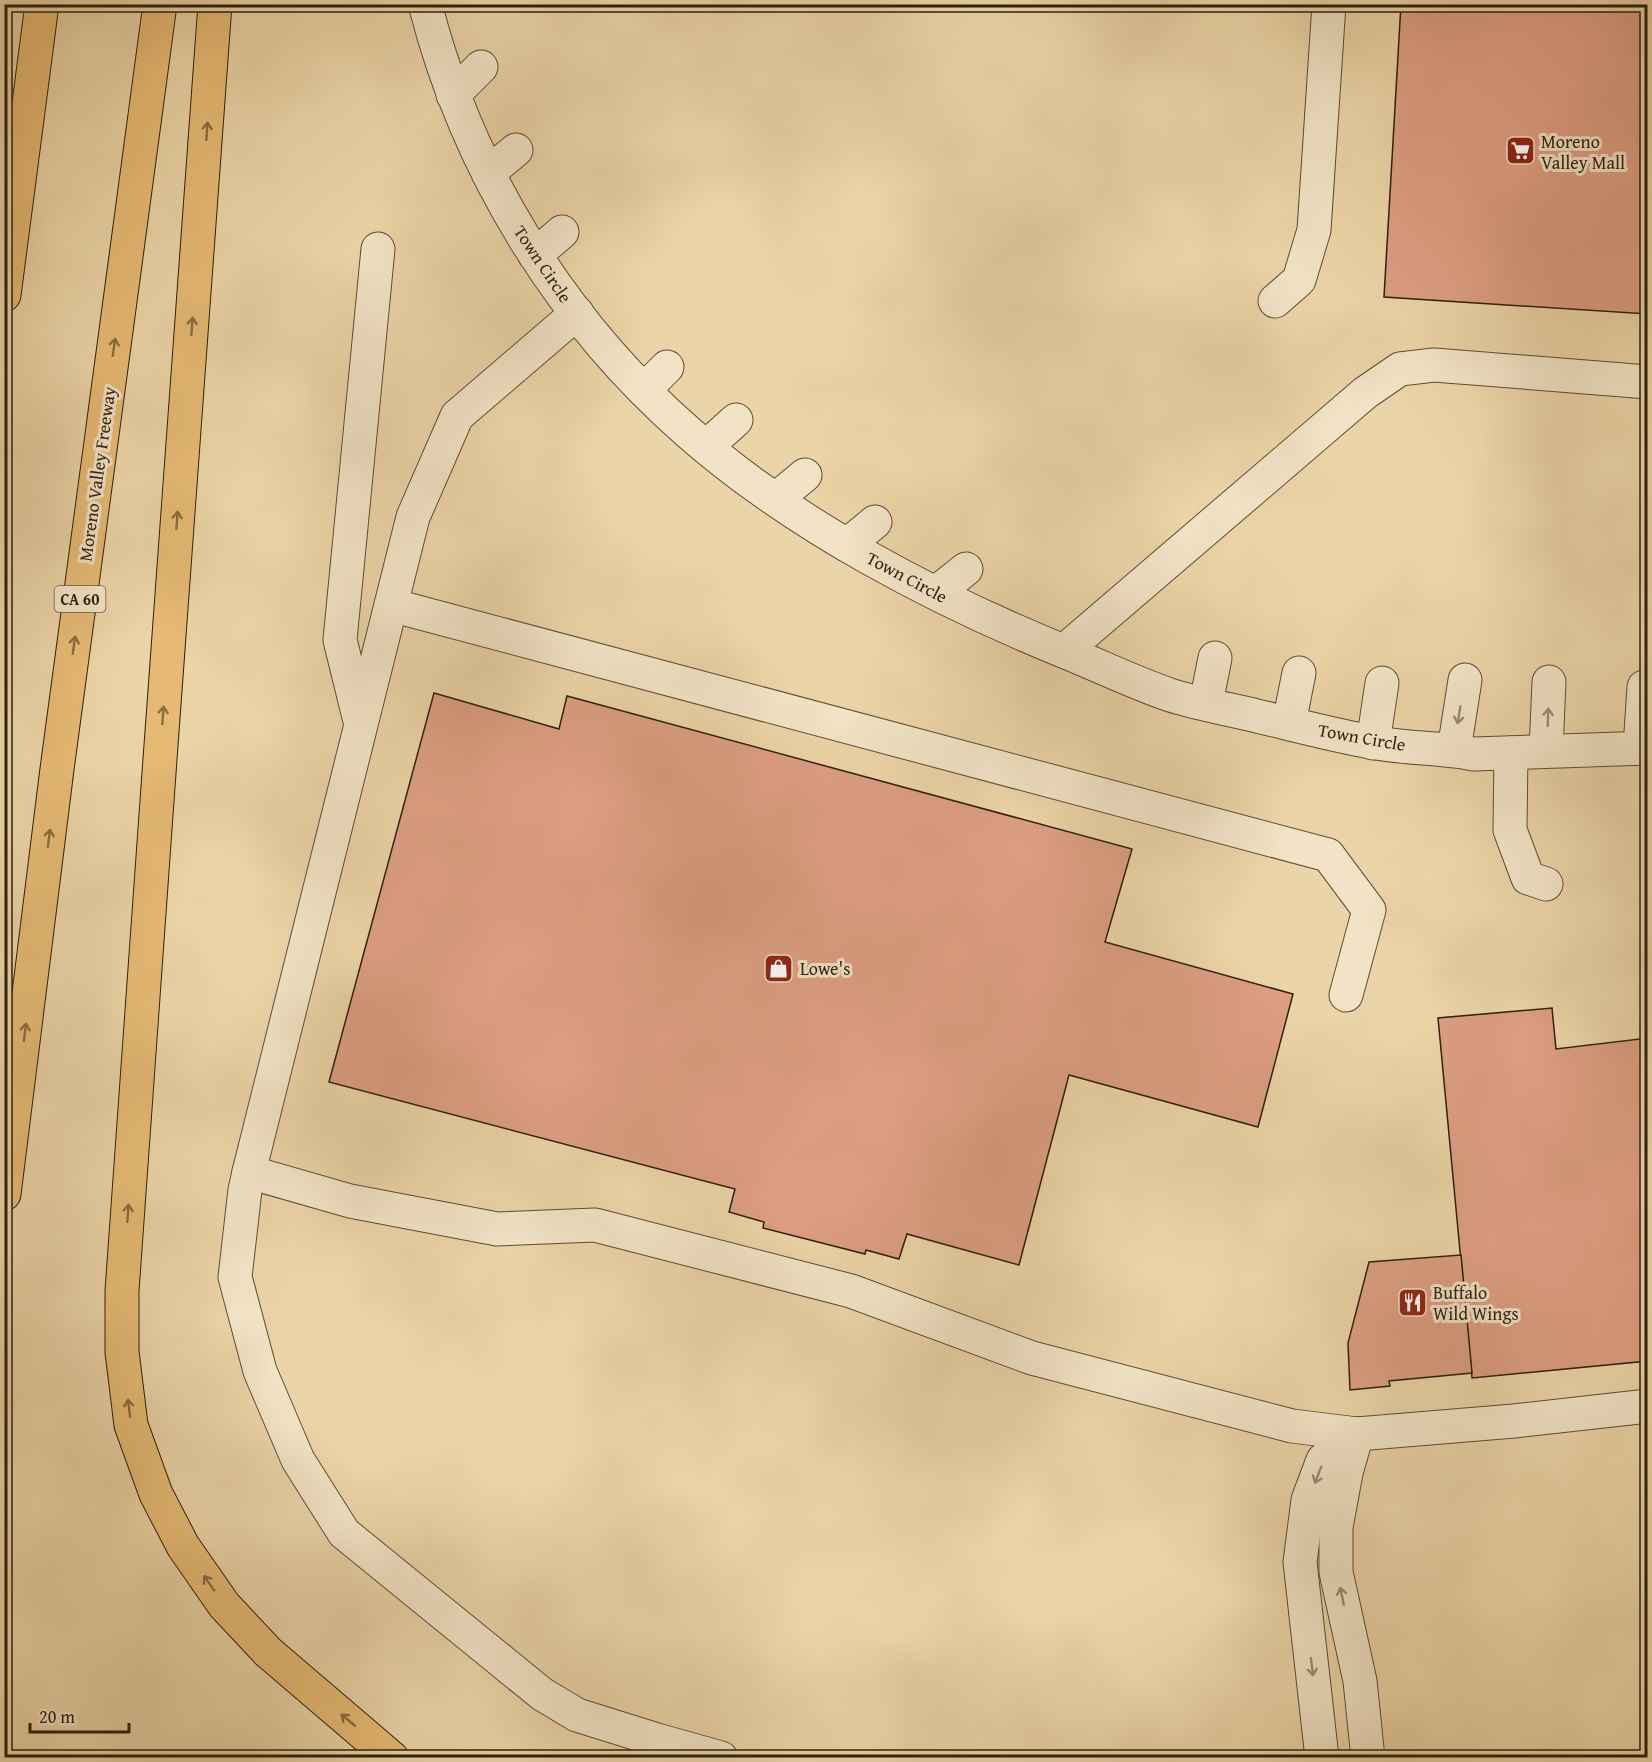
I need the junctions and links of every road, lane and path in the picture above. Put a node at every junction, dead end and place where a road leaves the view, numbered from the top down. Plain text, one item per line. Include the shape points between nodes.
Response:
1 (40, 4) edge
2 (160, 4) edge
3 (215, 4) edge
4 (425, 4) edge
5 (1329, 4) edge
6 (481, 67) dead end
7 (453, 96) junction
8 (516, 150) dead end
9 (488, 173) junction
10 (4, 198) edge
11 (562, 232) dead end
12 (378, 249) dead end
13 (535, 255) junction
14 (4, 294) edge
15 (1275, 301) dead end
16 (577, 313) junction
17 (667, 367) dead end
18 (1647, 382) edge
19 (644, 390) junction
20 (736, 420) dead end
21 (706, 447) junction
22 (805, 475) dead end
23 (776, 499) junction
24 (875, 522) dead end
25 (847, 545) junction
26 (966, 568) dead end
27 (936, 593) junction
28 (391, 605) junction
29 (1064, 651) junction
30 (1215, 657) dead end
31 (1299, 673) dead end
32 (1465, 680) dead end
33 (1549, 682) dead end
34 (1382, 683) dead end
35 (1644, 687) dead end
36 (1206, 703) junction
37 (1289, 723) junction
38 (361, 726) junction
39 (1373, 743) junction
40 (1644, 748) edge
41 (1454, 750) junction
42 (1546, 751) junction
43 (1511, 753) junction
44 (1546, 884) dead end
45 (1346, 995) dead end
46 (249, 1172) junction
47 (4, 1194) edge
48 (1647, 1406) edge
49 (1357, 1434) junction
50 (392, 1758) edge
51 (721, 1758) edge
52 (1323, 1758) edge
53 (1368, 1758) edge

1 - 10 highway
1 - 14 highway
47 -> 2 highway, Moreno Valley Freeway / CA 60
50 -> 3 highway via 268,1652 224,1605 183,1546 156,1494 131,1425 122,1352 122,1291
4 - 7 street, Town Circle
5 - 15 street via 1314,230 1299,280
6 - 7 street
7 - 9 street, Town Circle
8 - 9 street
9 - 13 street, Town Circle
11 - 13 street
12 - 38 street via 340,640
13 - 16 street, Town Circle
16 - 19 street, Town Circle
16 - 28 street via 457,416 413,517
17 - 19 street
18 - 29 street via 1434,365 1400,369 1365,393
19 - 21 street, Town Circle
20 - 21 street
21 - 23 street, Town Circle
22 - 23 street
23 - 25 street, Town Circle
24 - 25 street
25 - 27 street, Town Circle
26 - 27 street
27 - 29 street, Town Circle
28 - 38 street
28 - 45 street via 1328,855 1369,910
29 - 36 street, Town Circle via 1170,695
30 - 36 street
31 - 37 street
32 -> 41 street
42 -> 33 street
34 - 39 street
35 - 40 street
36 - 37 street, Town Circle
37 - 39 street, Town Circle
38 - 46 street
39 - 41 street, Town Circle
40 - 42 street, Town Circle
41 - 43 street, Town Circle
42 - 43 street, Town Circle
43 - 44 street via 1510,830 1528,878
46 - 49 street via 350,1201 497,1229 595,1225 851,1292 1032,1358 1292,1426
46 - 51 street via 235,1276 243,1308 260,1371 298,1460 344,1533 542,1694 577,1715
48 - 49 street
49 -> 52 street via 1323,1460 1308,1500 1300,1562
53 -> 49 street via 1360,1681 1336,1572 1336,1527

